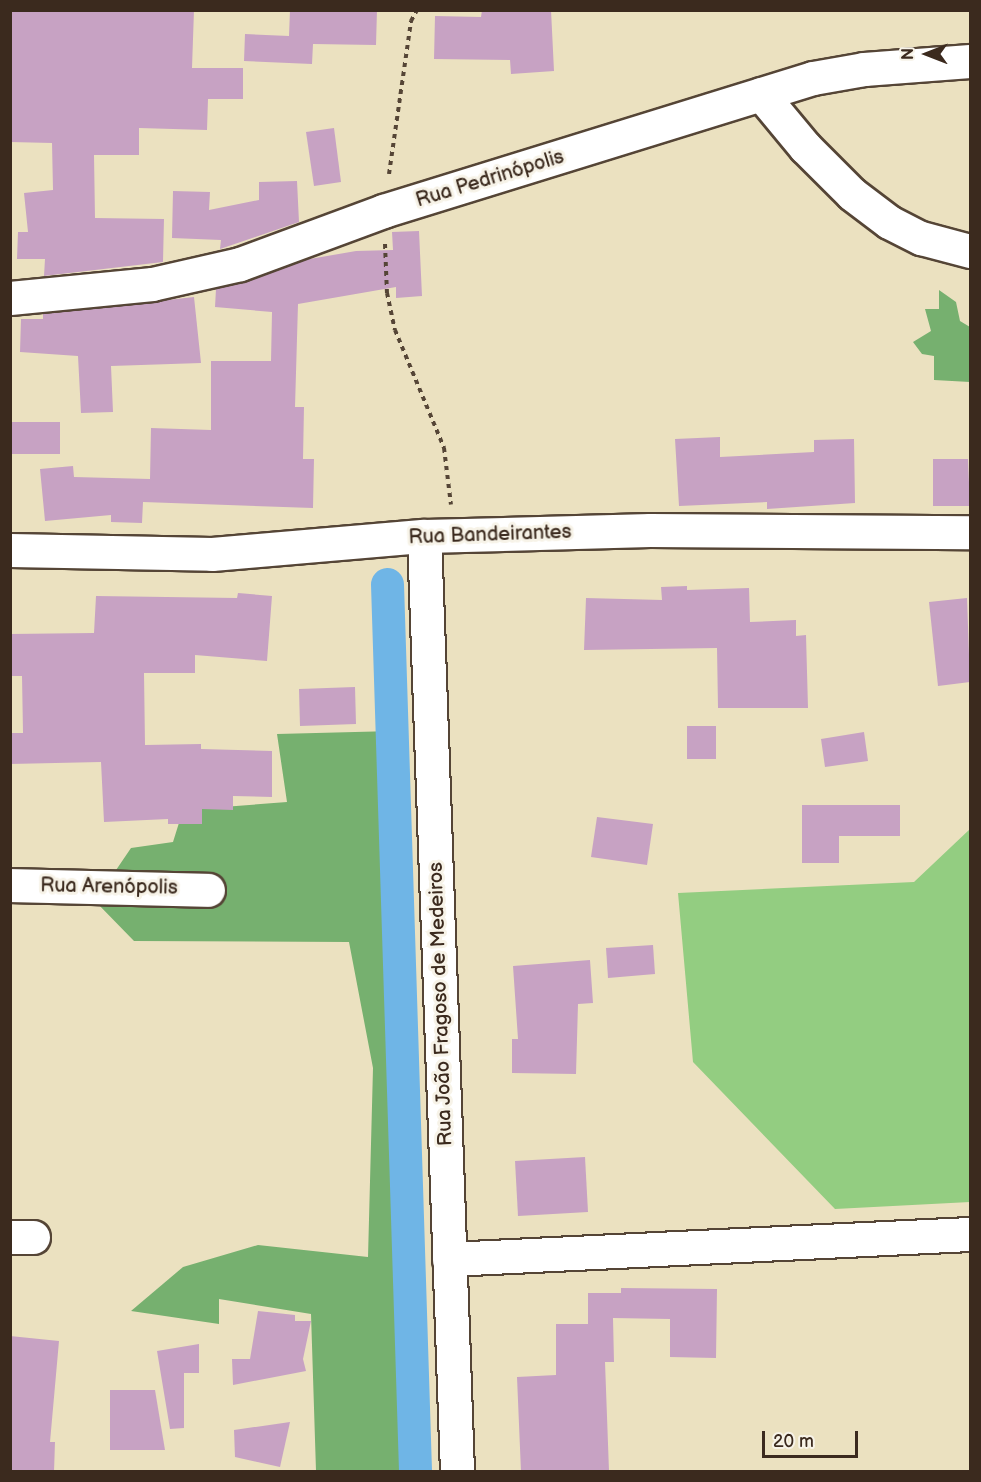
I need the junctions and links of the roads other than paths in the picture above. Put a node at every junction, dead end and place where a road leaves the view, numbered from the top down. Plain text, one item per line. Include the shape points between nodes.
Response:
1 (970, 61) edge
2 (761, 94) junction
3 (970, 251) edge
4 (10, 298) edge
5 (970, 532) edge
6 (438, 535) junction
7 (10, 550) edge
8 (10, 885) edge
9 (208, 890) dead end
10 (970, 1234) edge
11 (449, 1260) junction
12 (457, 1472) edge

1 - 2 street, Rua Pedrinópolis via 864,69 813,78
2 - 3 street via 805,147 852,194 889,222 921,238
2 - 4 street, Rua Pedrinópolis via 383,211 240,264 152,284
5 - 6 street, Rua Bandeirantes via 650,530
6 - 7 street, Rua Bandeirantes via 212,554
6 - 11 street, Rua João Fragoso de Medeiros
8 - 9 street, Rua Arenópolis
10 - 11 street
11 - 12 street, Rua João Fragoso de Medeiros

